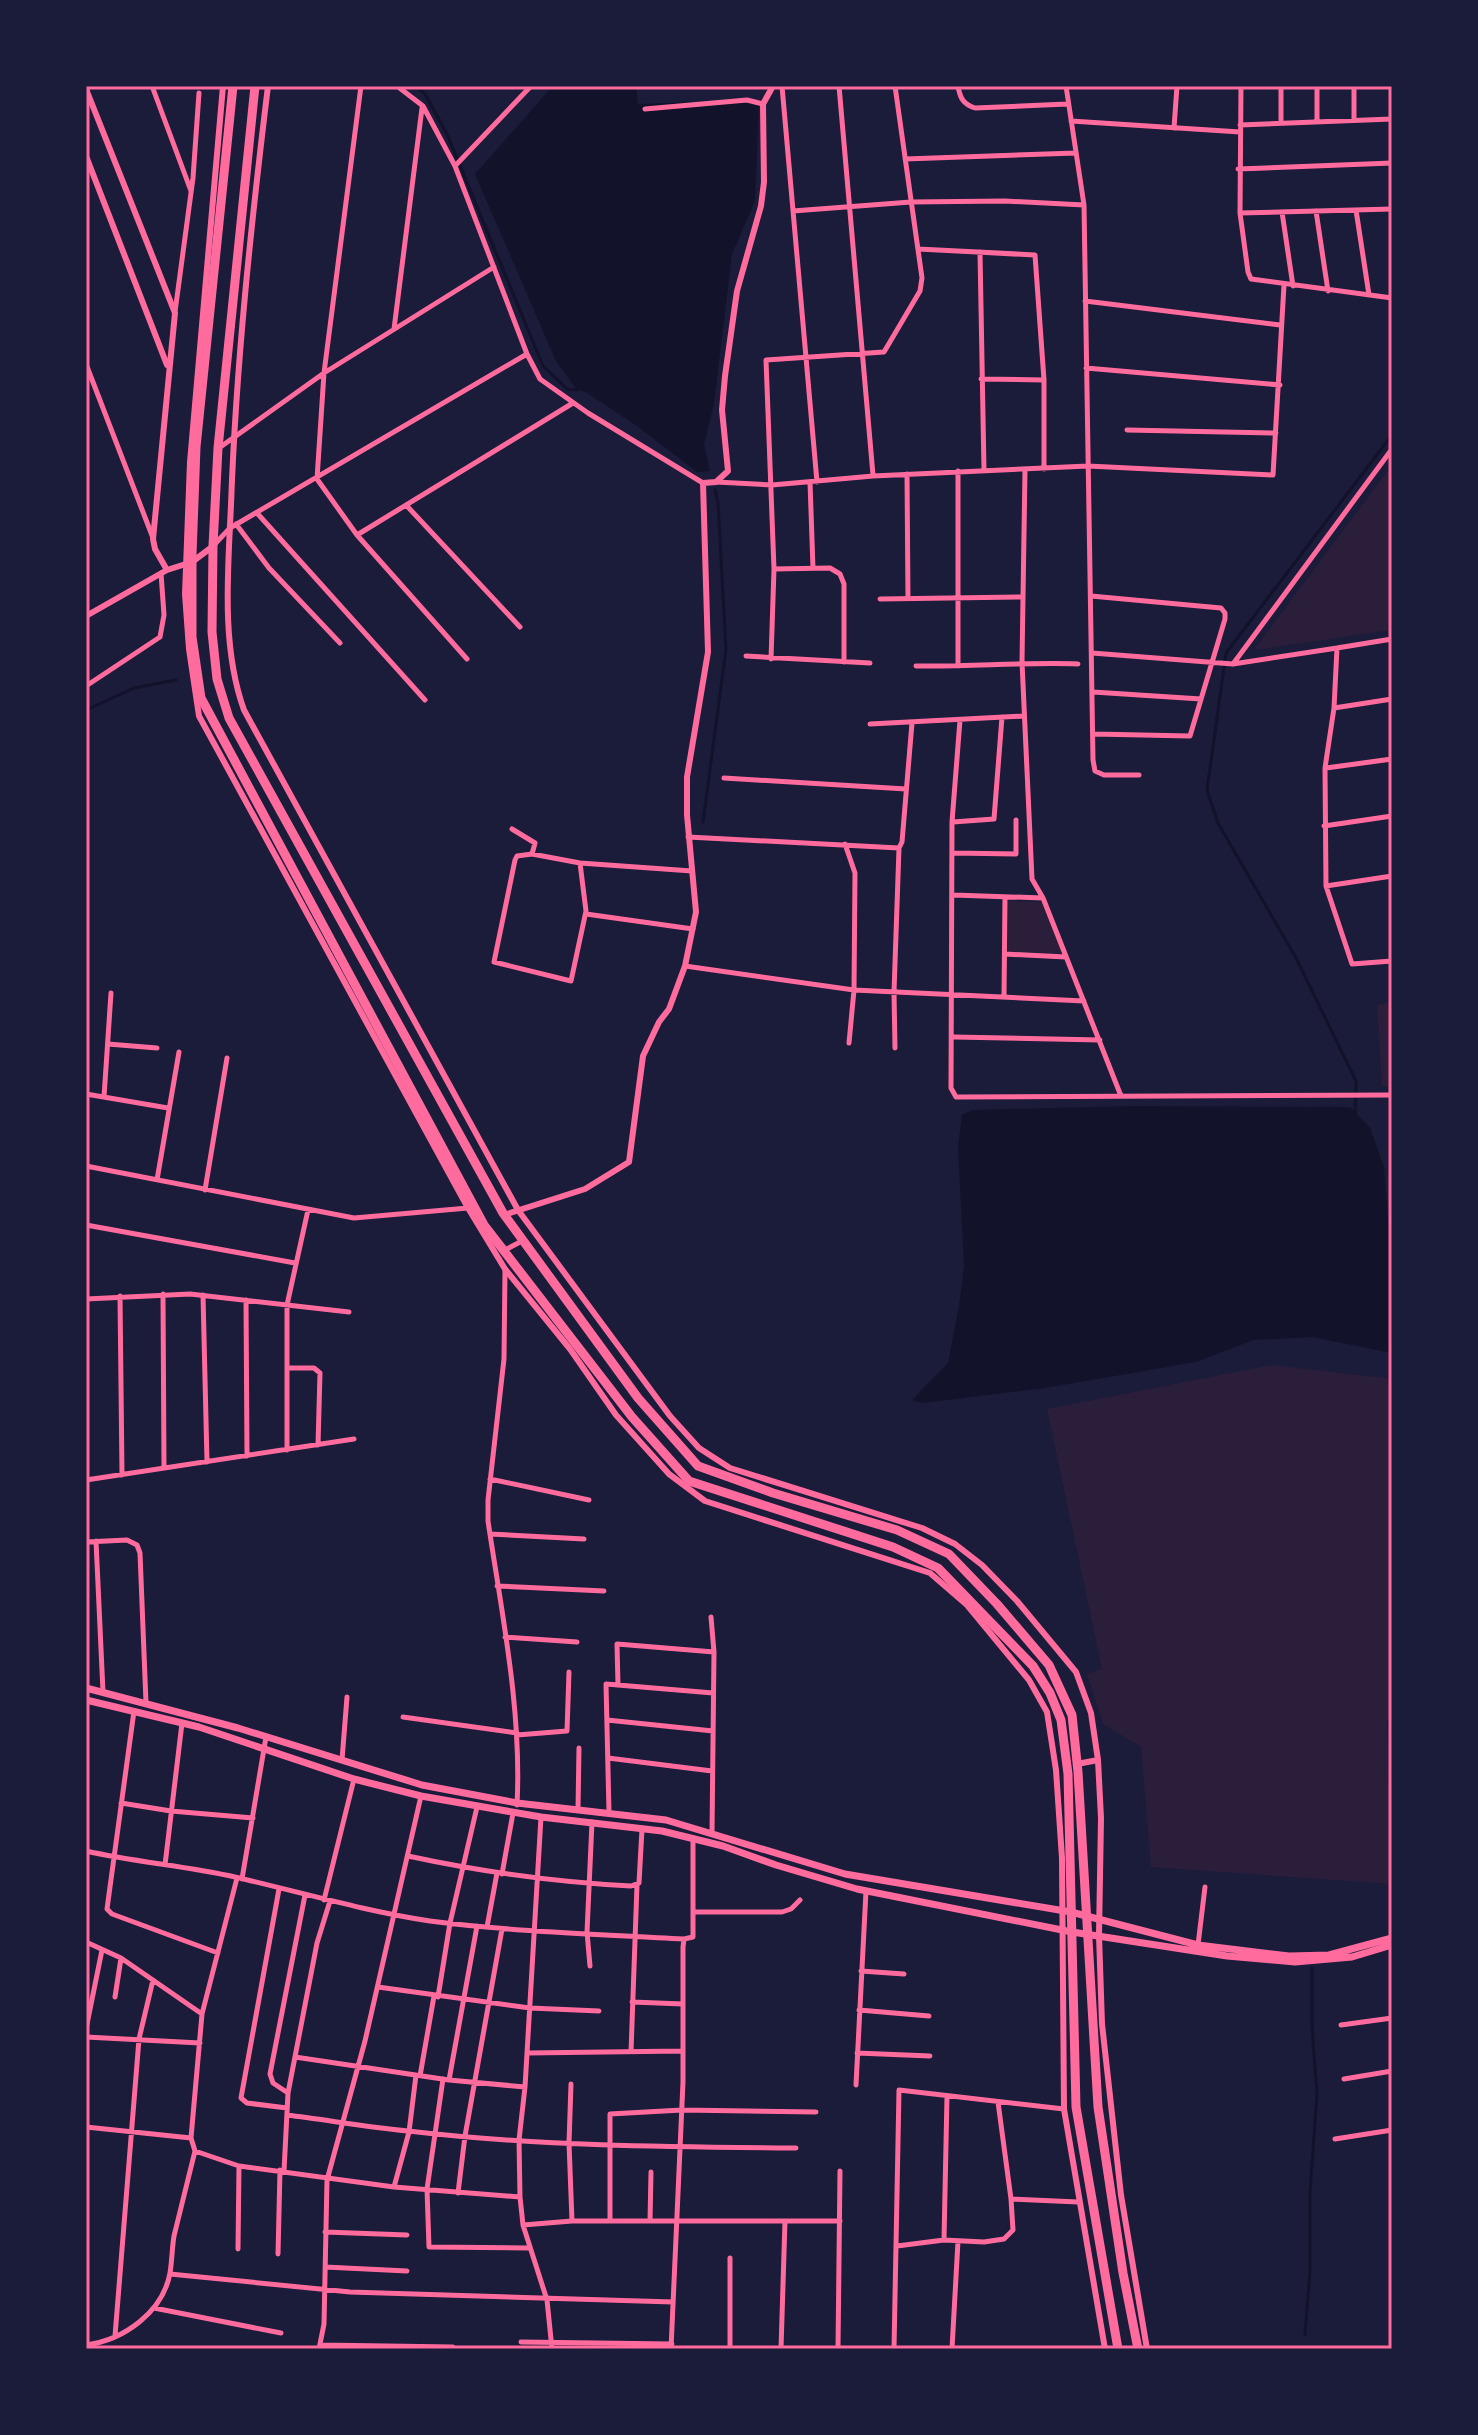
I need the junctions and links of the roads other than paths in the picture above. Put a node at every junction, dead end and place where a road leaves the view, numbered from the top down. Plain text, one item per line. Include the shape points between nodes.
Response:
1 (152, 86) edge
2 (223, 86) edge
3 (233, 86) edge
4 (255, 86) edge
5 (268, 86) edge
6 (361, 86) edge
7 (397, 86) edge
8 (531, 86) edge
9 (773, 86) edge
10 (782, 86) edge
11 (839, 86) edge
12 (895, 86) edge
13 (958, 86) edge
14 (1066, 86) edge
15 (1177, 86) edge
16 (1241, 86) edge
17 (1281, 86) edge
18 (1317, 86) edge
19 (1354, 86) edge
20 (199, 93) dead end
21 (87, 94) edge
22 (763, 104) junction
23 (1067, 104) junction
24 (423, 106) junction
25 (645, 109) dead end
26 (1392, 119) edge
27 (1354, 120) junction
28 (1071, 121) junction
29 (1317, 122) junction
30 (1281, 123) junction
31 (1174, 128) junction
32 (1240, 128) junction
33 (1077, 153) junction
34 (86, 156) edge
35 (905, 159) junction
36 (1392, 163) edge
37 (455, 166) junction
38 (1238, 169) junction
39 (191, 192) junction
40 (911, 202) junction
41 (1084, 205) junction
42 (849, 208) junction
43 (1392, 209) edge
44 (1356, 210) junction
45 (793, 211) junction
46 (1316, 211) junction
47 (1282, 212) junction
48 (1240, 213) junction
49 (918, 249) junction
50 (980, 252) junction
51 (494, 267) junction
52 (1284, 285) junction
53 (1293, 286) junction
54 (1328, 291) junction
55 (1369, 295) junction
56 (1392, 298) edge
57 (1085, 301) junction
58 (175, 313) junction
59 (1280, 325) junction
60 (394, 330) junction
61 (527, 354) junction
62 (862, 354) junction
63 (806, 358) junction
64 (86, 364) edge
65 (168, 368) junction
66 (1086, 368) junction
67 (324, 373) junction
68 (981, 379) junction
69 (1044, 380) junction
70 (1280, 385) junction
71 (573, 403) junction
72 (1127, 430) dead end
73 (1276, 433) junction
74 (234, 437) junction
75 (218, 448) junction
76 (1392, 449) edge
77 (1088, 466) junction
78 (1044, 469) junction
79 (984, 470) junction
80 (1025, 470) junction
81 (958, 471) junction
82 (907, 474) junction
83 (873, 476) junction
84 (317, 479) junction
85 (716, 482) junction
86 (814, 482) junction
87 (703, 483) junction
88 (772, 485) junction
89 (406, 505) junction
90 (257, 513) junction
91 (233, 526) junction
92 (357, 535) junction
93 (153, 539) junction
94 (213, 546) junction
95 (189, 563) junction
96 (813, 568) junction
97 (774, 569) junction
98 (164, 572) junction
99 (1091, 596) junction
100 (1023, 597) junction
101 (880, 599) dead end
102 (908, 599) junction
103 (957, 599) junction
104 (86, 616) edge
105 (520, 627) dead end
106 (1392, 639) edge
107 (340, 643) dead end
108 (1337, 648) junction
109 (1092, 653) junction
110 (746, 656) dead end
111 (467, 659) dead end
112 (771, 659) junction
113 (844, 662) junction
114 (1022, 662) junction
115 (870, 663) dead end
116 (1215, 663) junction
117 (1078, 664) dead end
118 (1231, 664) junction
119 (916, 666) dead end
120 (958, 666) junction
121 (86, 686) edge
122 (1093, 692) junction
123 (1201, 699) junction
124 (1392, 699) edge
125 (425, 700) dead end
126 (1334, 708) junction
127 (1024, 716) junction
128 (1002, 717) junction
129 (960, 720) junction
130 (912, 723) junction
131 (870, 724) dead end
132 (1094, 734) junction
133 (1392, 759) edge
134 (1325, 768) junction
135 (1139, 775) dead end
136 (724, 778) dead end
137 (906, 789) junction
138 (1392, 816) edge
139 (1016, 820) dead end
140 (952, 822) junction
141 (1324, 826) junction
142 (512, 829) dead end
143 (688, 837) junction
144 (845, 844) junction
145 (899, 848) junction
146 (953, 853) junction
147 (532, 854) junction
148 (580, 863) junction
149 (693, 872) junction
150 (1392, 876) edge
151 (1326, 886) junction
152 (954, 895) junction
153 (1005, 897) junction
154 (1043, 898) junction
155 (586, 914) junction
156 (693, 929) junction
157 (1005, 954) junction
158 (1066, 957) junction
159 (1392, 961) edge
160 (685, 966) junction
161 (854, 990) junction
162 (894, 992) junction
163 (111, 993) dead end
164 (952, 995) junction
165 (1004, 997) junction
166 (1084, 1001) junction
167 (954, 1037) junction
168 (1100, 1040) junction
169 (849, 1043) dead end
170 (108, 1044) junction
171 (157, 1048) dead end
172 (895, 1048) dead end
173 (179, 1052) dead end
174 (227, 1058) dead end
175 (86, 1094) edge
176 (1392, 1095) edge
177 (1121, 1096) junction
178 (104, 1097) junction
179 (168, 1108) junction
180 (86, 1166) edge
181 (157, 1180) junction
182 (205, 1190) junction
183 (468, 1208) junction
184 (308, 1210) junction
185 (518, 1210) junction
186 (504, 1215) junction
187 (86, 1225) edge
188 (522, 1240) junction
189 (506, 1254) junction
190 (295, 1263) junction
191 (505, 1269) junction
192 (163, 1294) junction
193 (203, 1295) junction
194 (120, 1296) junction
195 (86, 1299) edge
196 (246, 1300) junction
197 (287, 1305) junction
198 (349, 1312) dead end
199 (287, 1368) junction
200 (627, 1420) junction
201 (354, 1439) dead end
202 (318, 1445) junction
203 (287, 1450) junction
204 (247, 1456) junction
205 (207, 1462) junction
206 (164, 1468) junction
207 (122, 1475) junction
208 (490, 1479) junction
209 (86, 1480) edge
210 (589, 1500) dead end
211 (490, 1534) junction
212 (584, 1539) dead end
213 (96, 1541) junction
214 (86, 1542) edge
215 (497, 1586) junction
216 (604, 1591) dead end
217 (711, 1617) dead end
218 (505, 1637) junction
219 (577, 1642) dead end
220 (714, 1652) junction
221 (569, 1672) dead end
222 (618, 1685) junction
223 (86, 1688) edge
224 (103, 1692) junction
225 (713, 1693) junction
226 (347, 1697) dead end
227 (86, 1700) edge
228 (146, 1703) junction
229 (134, 1711) junction
230 (403, 1717) dead end
231 (607, 1720) junction
232 (182, 1723) junction
233 (713, 1731) junction
234 (517, 1734) junction
235 (266, 1737) junction
236 (579, 1748) dead end
237 (264, 1749) junction
238 (608, 1758) junction
239 (1098, 1760) junction
240 (342, 1761) junction
241 (1077, 1764) junction
242 (712, 1771) junction
243 (354, 1779) junction
244 (421, 1796) junction
245 (121, 1803) junction
246 (517, 1803) junction
247 (477, 1807) junction
248 (578, 1809) junction
249 (171, 1811) junction
250 (609, 1812) junction
251 (515, 1813) junction
252 (541, 1817) junction
253 (253, 1818) junction
254 (592, 1821) junction
255 (642, 1828) junction
256 (712, 1833) junction
257 (693, 1840) junction
258 (86, 1851) edge
259 (114, 1856) junction
260 (408, 1856) junction
261 (165, 1865) junction
262 (463, 1868) junction
263 (499, 1873) junction
264 (240, 1878) junction
265 (537, 1880) junction
266 (588, 1884) junction
267 (637, 1885) junction
268 (1205, 1887) dead end
269 (279, 1889) junction
270 (866, 1891) junction
271 (305, 1895) junction
272 (800, 1900) dead end
273 (327, 1901) junction
274 (1066, 1911) junction
275 (693, 1912) junction
276 (395, 1915) junction
277 (1087, 1917) junction
278 (1099, 1920) junction
279 (450, 1923) junction
280 (477, 1926) junction
281 (487, 1927) junction
282 (502, 1929) junction
283 (1067, 1931) junction
284 (534, 1932) junction
285 (587, 1932) junction
286 (1088, 1934) junction
287 (1099, 1935) junction
288 (635, 1936) junction
289 (1392, 1938) edge
290 (684, 1939) junction
291 (86, 1942) edge
292 (1198, 1945) junction
293 (1392, 1945) edge
294 (102, 1950) junction
295 (218, 1953) junction
296 (121, 1958) junction
297 (590, 1966) dead end
298 (861, 1971) junction
299 (904, 1974) dead end
300 (153, 1980) junction
301 (378, 1987) junction
302 (436, 1996) junction
303 (115, 1997) dead end
304 (463, 2001) junction
305 (632, 2002) junction
306 (490, 2004) junction
307 (683, 2004) junction
308 (530, 2008) junction
309 (859, 2010) junction
310 (599, 2011) dead end
311 (202, 2014) junction
312 (929, 2016) dead end
313 (1392, 2018) edge
314 (1341, 2025) dead end
315 (86, 2029) edge
316 (86, 2037) edge
317 (139, 2039) junction
318 (200, 2043) junction
319 (683, 2051) junction
320 (631, 2052) junction
321 (527, 2053) junction
322 (857, 2053) junction
323 (930, 2056) dead end
324 (295, 2057) junction
325 (359, 2066) junction
326 (1069, 2066) junction
327 (1392, 2071) edge
328 (418, 2075) junction
329 (1344, 2079) dead end
330 (446, 2080) junction
331 (474, 2083) junction
332 (571, 2084) dead end
333 (856, 2085) dead end
334 (1097, 2086) junction
335 (1108, 2086) junction
336 (525, 2087) junction
337 (288, 2093) junction
338 (947, 2096) junction
339 (998, 2102) junction
340 (1064, 2109) junction
341 (682, 2110) junction
342 (287, 2112) junction
343 (816, 2112) dead end
344 (345, 2123) junction
345 (86, 2127) edge
346 (1392, 2130) edge
347 (409, 2132) junction
348 (133, 2133) junction
349 (435, 2134) junction
350 (465, 2136) junction
351 (191, 2138) junction
352 (1335, 2139) dead end
353 (519, 2140) junction
354 (569, 2143) junction
355 (609, 2144) junction
356 (680, 2147) junction
357 (796, 2148) dead end
358 (195, 2151) junction
359 (239, 2166) junction
360 (282, 2170) junction
361 (840, 2171) dead end
362 (651, 2172) dead end
363 (330, 2178) junction
364 (394, 2187) junction
365 (427, 2189) junction
366 (458, 2193) junction
367 (1116, 2196) junction
368 (520, 2197) junction
369 (1011, 2199) junction
370 (1078, 2202) junction
371 (572, 2221) junction
372 (610, 2221) junction
373 (650, 2221) junction
374 (676, 2221) junction
375 (785, 2221) junction
376 (840, 2221) junction
377 (523, 2225) junction
378 (325, 2232) junction
379 (407, 2235) dead end
380 (944, 2240) junction
381 (958, 2241) junction
382 (897, 2246) junction
383 (528, 2248) junction
384 (238, 2249) dead end
385 (278, 2254) dead end
386 (730, 2258) dead end
387 (325, 2267) junction
388 (407, 2271) dead end
389 (170, 2274) junction
390 (325, 2290) junction
391 (547, 2300) junction
392 (673, 2302) junction
393 (154, 2308) junction
394 (281, 2333) dead end
395 (115, 2337) junction
396 (551, 2341) junction
397 (86, 2345) edge
398 (101, 2346) edge
399 (320, 2347) edge
400 (453, 2347) dead end
401 (672, 2347) edge
402 (529, 2349) edge
403 (552, 2349) edge
404 (730, 2349) edge
405 (781, 2349) edge
406 (838, 2349) edge
407 (894, 2349) edge
408 (952, 2349) edge
409 (1105, 2349) edge
410 (1118, 2349) edge
411 (1138, 2349) edge
412 (1147, 2349) edge

1 - 39 street
2 - 95 street via 194,389
3 - 95 highway
4 - 75 highway
5 - 74 street
6 - 67 street
7 - 24 street
8 - 37 street
9 - 22 street
10 - 45 street
11 - 42 street
12 - 35 street
13 - 23 street via 962,100 975,108
14 - 23 street
15 - 31 street
16 - 32 street
17 - 30 street
18 - 29 street
19 - 27 street
20 - 39 street
21 - 58 street
22 - 25 street via 747,100
22 - 85 street via 764,182 737,291 725,376 722,410 728,471
23 - 28 street
24 - 37 street
24 - 60 street
26 - 27 street
27 - 29 street
28 - 31 street
28 - 33 street
29 - 30 street
30 - 32 street
31 - 32 street
32 - 38 street
33 - 35 street
33 - 41 street
34 - 65 street
35 - 40 street
36 - 38 street
37 - 51 street
38 - 48 street
39 - 58 street
40 - 41 street
40 - 42 street
40 - 49 street
41 - 57 street
42 - 45 street
42 - 62 street
43 - 44 street
44 - 46 street
44 - 55 street
45 - 63 street
46 - 47 street
46 - 54 street
47 - 48 street
47 - 53 street
48 - 52 street via 1251,279
49 - 50 street
49 - 62 street via 920,291 884,352
50 - 68 street
50 - 69 street via 1035,255
51 - 60 street
51 - 61 street
52 - 53 street
52 - 59 street
53 - 54 street
54 - 55 street
55 - 56 street
57 - 59 street
57 - 66 street
58 - 65 street
59 - 70 street
60 - 67 street
61 - 71 street via 540,379
61 - 84 street
62 - 63 street
62 - 83 street
63 - 86 street
63 - 88 street via 766,360
64 - 93 street
65 - 93 street
66 - 70 street
66 - 77 street
67 - 74 street
67 - 84 street
68 - 69 street
68 - 79 street
69 - 78 street
70 - 73 street
71 - 87 street
71 - 89 street
72 - 73 street
73 - 77 street via 1273,475
74 - 75 street
74 - 91 street
75 - 94 highway
76 - 118 street
77 - 78 street
77 - 99 street
78 - 80 street
79 - 80 street
79 - 81 street
80 - 100 street
81 - 82 street
81 - 103 street
82 - 83 street
82 - 102 street
83 - 86 street
84 - 90 street
84 - 92 street
85 - 87 street
85 - 88 street
86 - 88 street
86 - 96 street
87 - 143 street via 708,652 687,777
88 - 97 street
89 - 92 street
89 - 105 street
90 - 91 street
90 - 125 street
91 - 94 street
91 - 107 street
91 - 185 street via 230,642 244,710
92 - 111 street
93 - 98 street
94 - 95 street
94 - 186 highway via 212,632 217,679 229,718
95 - 98 street
95 - 183 street via 186,630 199,716
95 - 189 highway via 201,698 470,1199
96 - 97 street
96 - 113 street via 830,568 844,584
97 - 112 street
98 - 104 street
98 - 121 street via 160,637
99 - 109 street
99 - 116 street via 1221,608 1225,619
100 - 103 street
100 - 114 street
101 - 102 street
102 - 103 street
103 - 120 street
106 - 108 street
108 - 118 street
108 - 126 street
109 - 116 street
109 - 122 street
110 - 112 street
112 - 113 street
113 - 115 street
114 - 117 street
114 - 120 street
114 - 127 street
116 - 118 street
116 - 123 street
119 - 120 street
122 - 123 street
122 - 132 street
123 - 132 street via 1190,736
124 - 126 street
126 - 134 street
127 - 128 street
127 - 154 street via 1032,879
128 - 129 street
128 - 140 street via 994,819
129 - 130 street
129 - 140 street
130 - 131 street
130 - 137 street
132 - 135 street via 1095,771
133 - 134 street
134 - 141 street
136 - 137 street
137 - 145 street
138 - 141 street
139 - 146 street via 1016,854
140 - 146 street
141 - 151 street
142 - 147 street via 535,843
143 - 144 street
143 - 149 street
144 - 145 street
144 - 161 street via 855,873
145 - 162 street
146 - 152 street
147 - 148 street
147 - 155 street via 515,860 494,962 571,981
148 - 149 street
148 - 155 street
149 - 156 street
150 - 151 street
151 - 159 street via 1352,964
152 - 153 street
152 - 164 street
153 - 154 street
153 - 157 street
154 - 158 street
155 - 156 street
156 - 160 street
157 - 158 street
157 - 165 street
158 - 166 street
160 - 161 street
160 - 185 street via 643,1056 629,1162 585,1189
161 - 162 street
161 - 169 street
162 - 164 street
162 - 172 street
163 - 170 street
164 - 165 street
164 - 167 street
165 - 166 street
166 - 168 street
167 - 168 street
167 - 177 street via 951,1088 956,1097
168 - 177 street
170 - 171 street
170 - 178 street
173 - 179 street
174 - 182 street
175 - 178 street
176 - 177 street
178 - 179 street
179 - 181 street
180 - 181 street
181 - 182 street
182 - 184 street
183 - 184 street via 354,1218
183 - 191 street
184 - 190 street
185 - 186 street
185 - 239 street via 652,1393 699,1448 730,1468 922,1528 982,1565 1076,1672 1091,1713
186 - 188 highway
187 - 190 street
188 - 189 street
188 - 241 highway via 638,1398 698,1466 897,1530 949,1554 1049,1665 1072,1715
189 - 191 street
189 - 200 highway
190 - 197 street
191 - 200 street
191 - 208 street via 504,1359
192 - 193 street
192 - 194 street
192 - 206 street
193 - 196 street
193 - 205 street
194 - 195 street
194 - 207 street
196 - 197 street
196 - 204 street
197 - 198 street
197 - 199 street
199 - 202 street via 314,1368 320,1373
199 - 203 street
200 - 274 highway via 689,1481 893,1547 938,1568 1033,1666 1061,1720 1068,1774
201 - 202 street
202 - 203 street
203 - 204 street
204 - 205 street
205 - 206 street
206 - 207 street
207 - 209 street
208 - 210 street
208 - 211 street
211 - 212 street
211 - 215 street
213 - 214 street
213 - 224 street
213 - 228 street via 127,1540 140,1553
215 - 216 street
215 - 218 street
217 - 220 street
218 - 219 street
218 - 234 street
220 - 222 street via 617,1644
220 - 225 street
221 - 234 street via 567,1731
222 - 225 street
222 - 231 street via 606,1684
223 - 224 main road
224 - 228 main road
225 - 233 street
226 - 240 street
227 - 229 main road
228 - 235 main road
229 - 232 main road
229 - 245 street
230 - 234 street
231 - 233 street
231 - 238 street
232 - 237 main road
232 - 249 street
233 - 242 street
234 - 246 street
235 - 237 street
235 - 240 main road
236 - 248 street
237 - 243 main road
237 - 253 street
238 - 242 street
238 - 250 street
239 - 241 street
239 - 278 street
240 - 246 main road via 422,1785
241 - 277 highway
242 - 256 street
243 - 244 main road
243 - 273 street
244 - 247 main road
244 - 260 street
245 - 249 street
245 - 259 street
246 - 248 main road
246 - 251 street
247 - 251 main road
247 - 262 street
248 - 250 main road
249 - 253 street
249 - 261 street
250 - 256 main road
251 - 252 main road
251 - 263 street
252 - 254 main road
252 - 265 street
253 - 264 street
254 - 255 main road
254 - 266 street
255 - 257 main road
255 - 267 street
256 - 274 main road via 875,1881
257 - 270 main road
257 - 275 street
258 - 259 street
259 - 261 street
259 - 295 street via 109,1912
260 - 262 street
260 - 276 street
261 - 264 street
262 - 263 street
262 - 279 street
263 - 265 street
263 - 281 street
264 - 269 street
264 - 295 street
265 - 266 street
265 - 284 street
266 - 267 street
266 - 285 street
267 - 288 street
268 - 292 street
269 - 271 street
269 - 342 street via 241,2098
270 - 283 main road
270 - 298 street
271 - 273 street
271 - 337 street via 270,2074 273,2083
272 - 275 street via 782,1912
273 - 276 street
273 - 324 street
274 - 277 main road
274 - 283 highway
275 - 290 street via 693,1937
276 - 279 street
276 - 301 street
277 - 278 main road
277 - 286 highway
278 - 287 street
278 - 292 main road
279 - 280 street
279 - 302 street
280 - 281 street
280 - 304 street
281 - 282 street
282 - 284 street
282 - 306 street
283 - 286 main road
283 - 326 highway
284 - 285 street
284 - 308 street
285 - 288 street
285 - 297 street
286 - 287 main road
286 - 334 highway
287 - 293 main road via 1295,1962 1352,1957
287 - 335 street
288 - 290 street
288 - 305 street
289 - 292 main road via 1329,1955 1289,1956
290 - 307 street
291 - 294 street
294 - 296 street
294 - 315 street
295 - 311 street
296 - 300 street
296 - 303 street
298 - 299 street
298 - 309 street
300 - 311 street
300 - 317 street
301 - 302 street
301 - 325 street
302 - 304 street
302 - 328 street
304 - 306 street
304 - 330 street
305 - 307 street
305 - 320 street
306 - 308 street
306 - 331 street
307 - 319 street
308 - 310 street
308 - 321 street
309 - 312 street
309 - 322 street
311 - 318 street
313 - 314 street
316 - 317 street
317 - 318 street
317 - 348 street
318 - 351 street
319 - 320 street
319 - 341 street
320 - 321 street
321 - 336 street
322 - 323 street
322 - 333 street
324 - 325 street
324 - 337 street
325 - 328 street
325 - 344 street
326 - 340 street
326 - 410 highway
327 - 329 street
328 - 330 street
328 - 347 street
330 - 331 street
330 - 349 street
331 - 336 street
331 - 350 street
332 - 354 street
334 - 335 highway
334 - 367 highway
335 - 367 street
336 - 353 street
337 - 342 street
338 - 339 street
338 - 380 street
338 - 382 street via 899,2090
339 - 340 street
339 - 369 street
340 - 370 street
341 - 343 street
341 - 355 street via 610,2114
341 - 356 street
342 - 344 street
342 - 360 street
344 - 347 street
344 - 363 street
345 - 348 street
346 - 352 street
347 - 349 street
347 - 364 street
348 - 351 street
348 - 395 street
349 - 350 street
349 - 365 street
350 - 353 street
350 - 366 street
351 - 358 street
353 - 354 street
353 - 368 street
354 - 355 street
354 - 371 street
355 - 356 street
355 - 372 street
356 - 357 street
356 - 374 street
358 - 359 street
358 - 389 street
359 - 360 street
359 - 384 street
360 - 363 street
360 - 385 street
361 - 376 street
362 - 373 street
363 - 364 street
363 - 378 street
364 - 365 street
365 - 366 street
365 - 383 street via 429,2247
366 - 368 street
367 - 411 highway
367 - 412 street
368 - 377 street
369 - 370 street
369 - 381 street via 1013,2230 1004,2239
370 - 409 street
371 - 372 street
371 - 377 street
372 - 373 street
373 - 374 street
374 - 375 street
374 - 392 street
375 - 376 street
375 - 405 street
376 - 406 street
377 - 383 street
378 - 379 street
378 - 387 street
380 - 381 street
380 - 382 street
381 - 408 street
382 - 407 street
383 - 391 street
386 - 404 street
387 - 388 street
387 - 390 street
389 - 390 street
389 - 393 street
390 - 391 street
390 - 399 street
391 - 392 street
391 - 396 street
392 - 401 street
393 - 394 street
393 - 395 street
395 - 398 street
396 - 401 street
396 - 402 street via 524,2342
396 - 403 street
397 - 398 street
399 - 400 street

